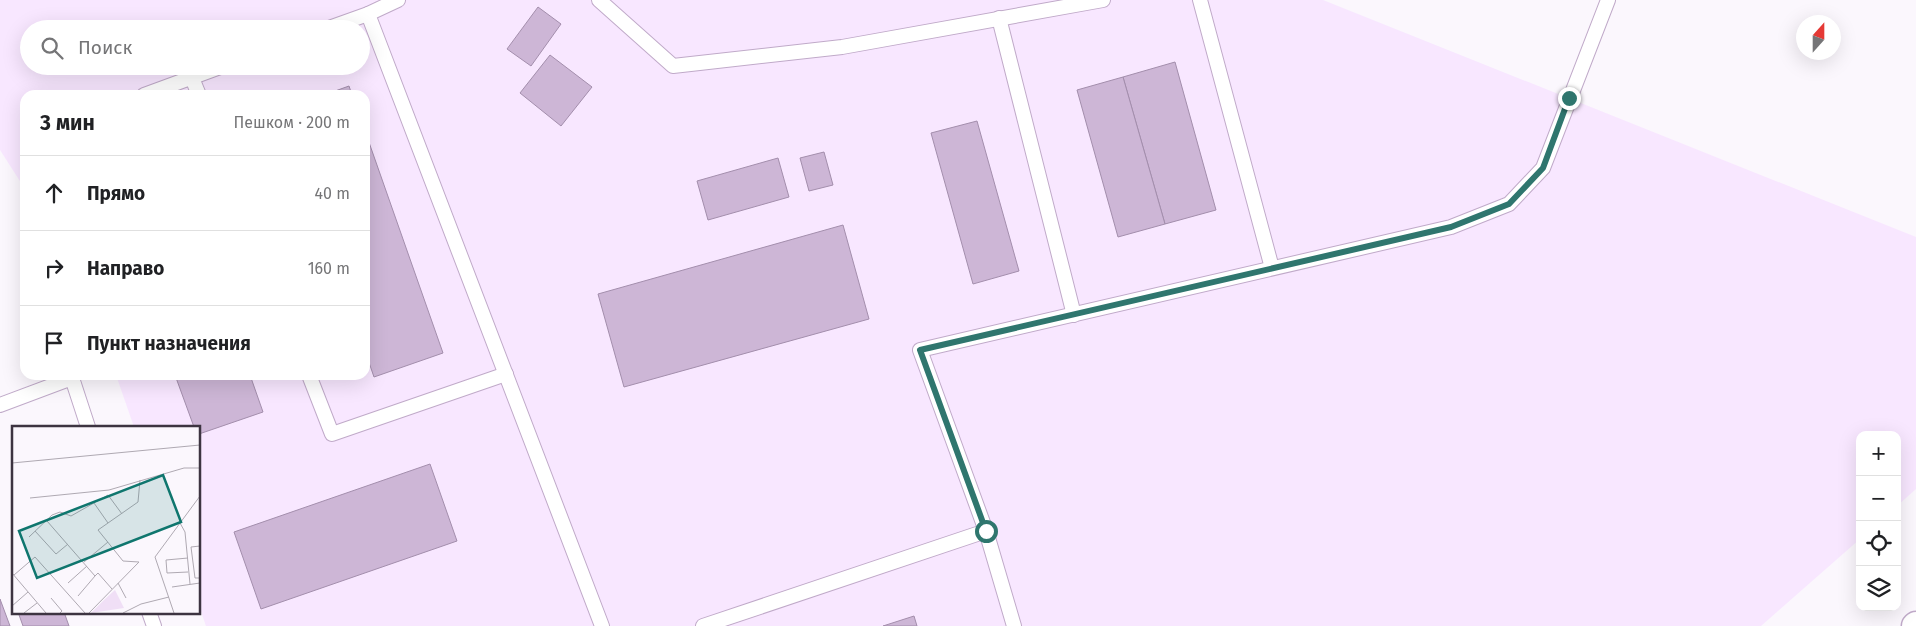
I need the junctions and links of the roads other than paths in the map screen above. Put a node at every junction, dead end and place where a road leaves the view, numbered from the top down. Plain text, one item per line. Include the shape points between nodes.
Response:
1 (398, 0) edge
2 (599, 0) edge
3 (1103, 0) edge
4 (1200, 0) edge
5 (1608, 0) edge
6 (368, 14) junction
7 (999, 18) junction
8 (351, 20) edge
9 (200, 75) edge
10 (192, 78) junction
11 (158, 90) edge
12 (197, 90) edge
13 (1272, 268) junction
14 (1074, 315) junction
15 (506, 374) junction
16 (67, 380) edge
17 (73, 380) edge
18 (311, 380) edge
19 (0, 405) edge
20 (88, 426) edge
21 (986, 531) junction
22 (602, 626) edge
23 (703, 626) edge
24 (1014, 626) edge

1 - 6 lane
2 - 7 lane via 674,66 842,47
3 - 7 lane
4 - 13 lane
5 - 13 lane via 1543,168 1509,204 1451,227
6 - 8 lane
6 - 15 lane
7 - 14 lane
9 - 10 lane
10 - 11 lane
10 - 12 lane
13 - 14 lane
14 - 21 lane via 920,350
15 - 18 lane via 332,434
15 - 22 lane
16 - 19 lane
17 - 20 lane
21 - 23 lane
21 - 24 lane

